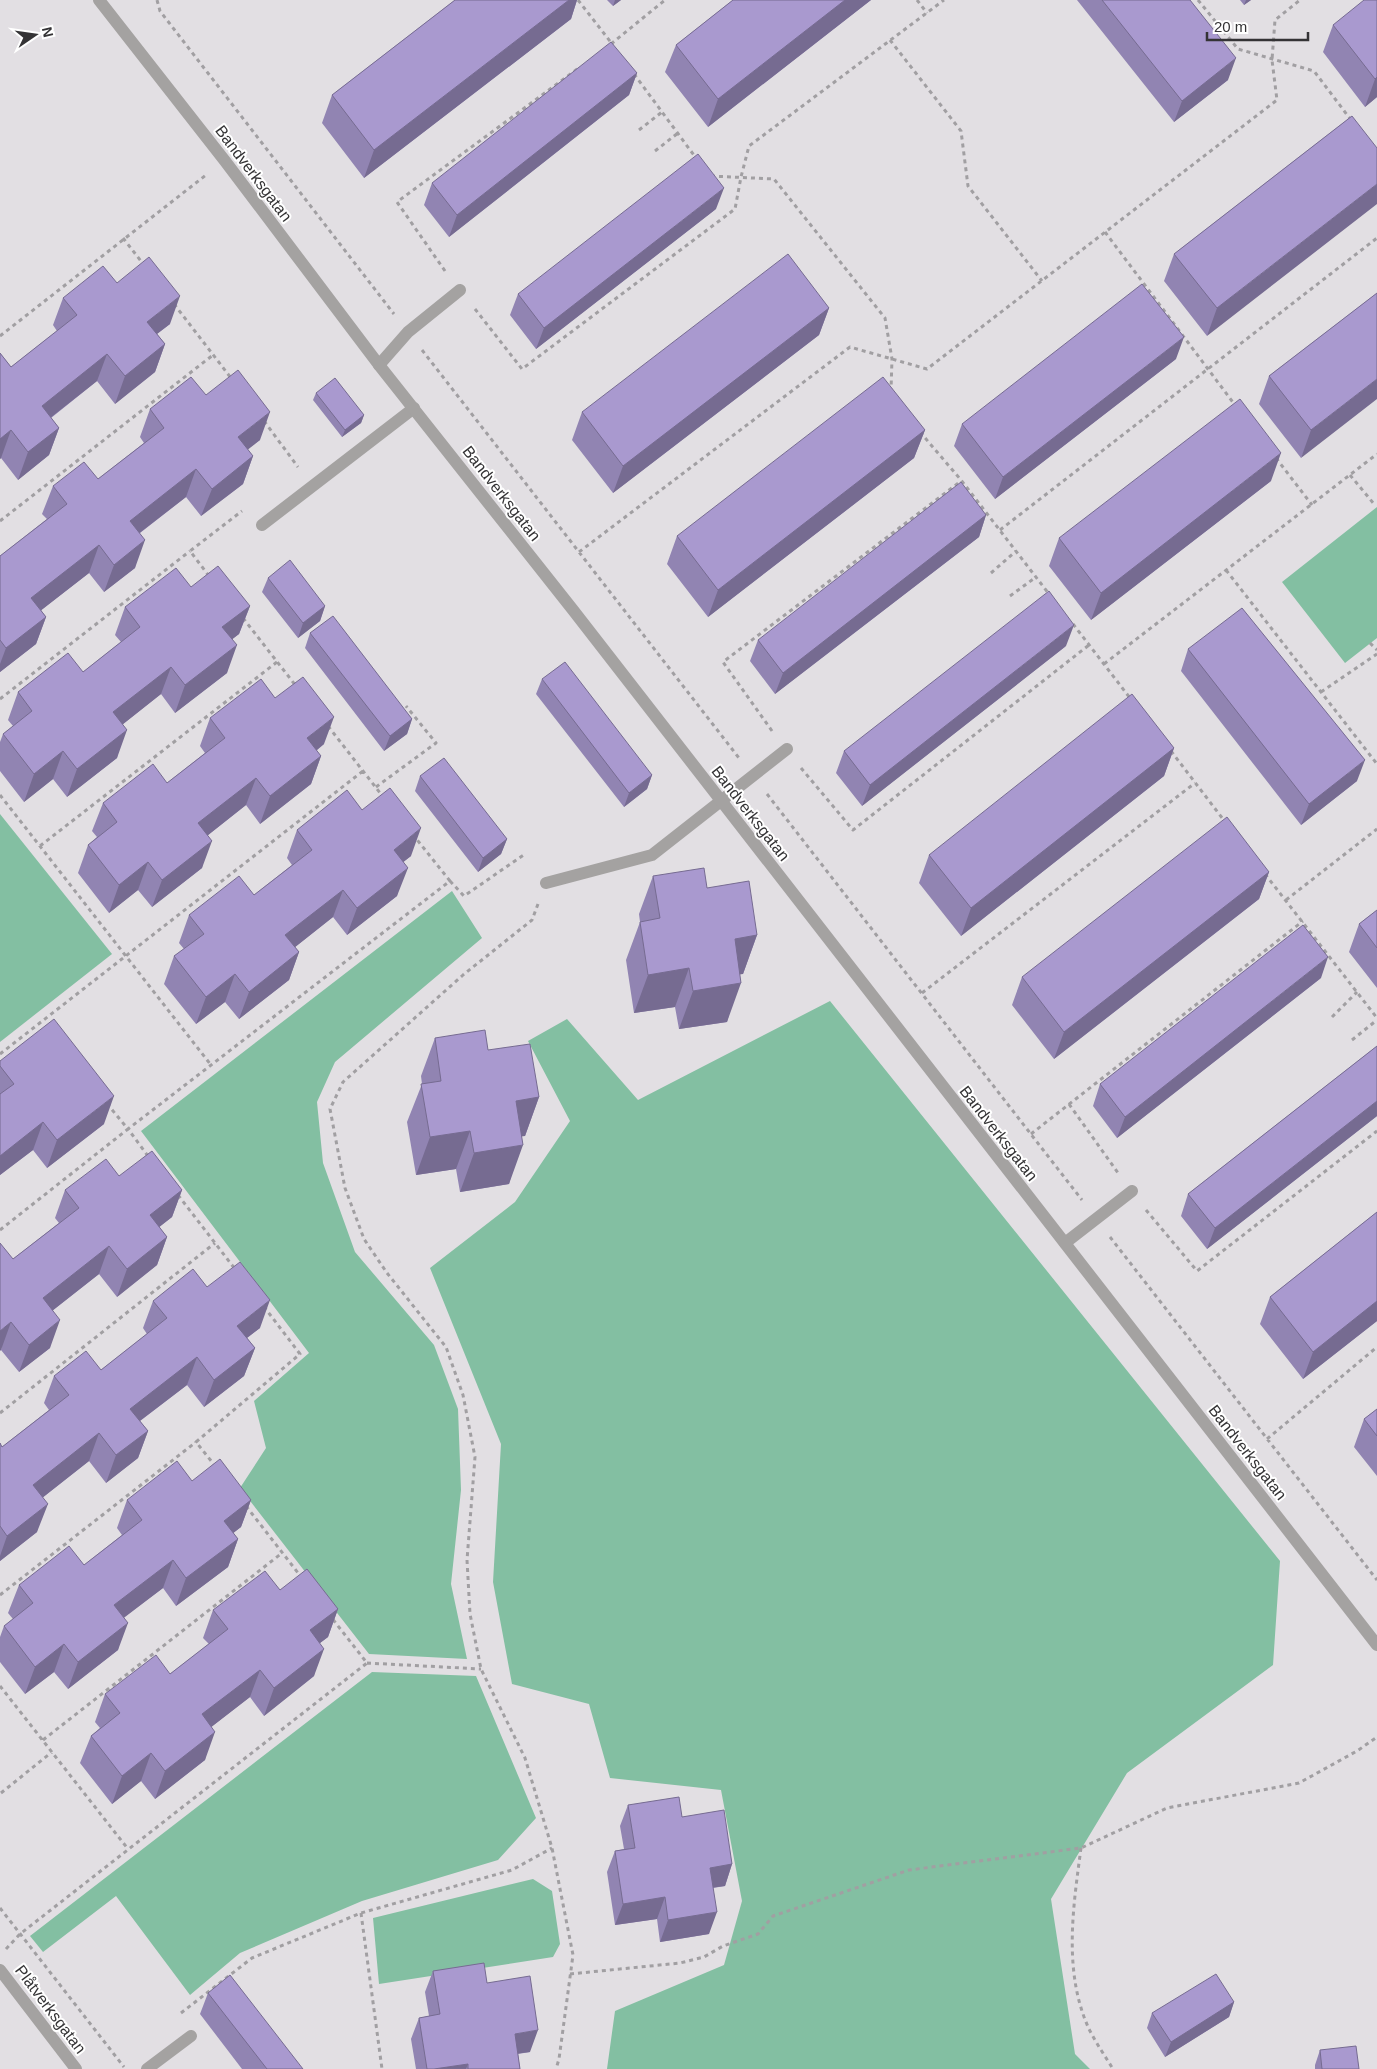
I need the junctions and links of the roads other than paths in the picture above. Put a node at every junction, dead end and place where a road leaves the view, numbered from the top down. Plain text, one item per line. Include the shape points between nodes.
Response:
1 (99, 0) edge
2 (460, 290) dead end
3 (379, 365) junction
4 (414, 408) junction
5 (262, 525) dead end
6 (787, 749) dead end
7 (721, 801) junction
8 (546, 883) road end
9 (1132, 1192) dead end
10 (1065, 1244) junction
11 (1377, 1646) edge
12 (0, 1970) edge
13 (191, 2036) dead end
14 (76, 2069) edge
15 (147, 2069) edge

1 - 3 street, Bandverksgatan
2 - 3 street via 408,332
3 - 4 street, Bandverksgatan
4 - 5 street
4 - 7 street, Bandverksgatan
6 - 7 street
7 - 8 street via 652,855
7 - 10 street, Bandverksgatan
9 - 10 street
10 - 11 street, Bandverksgatan
12 - 14 street, Plåtverksgatan
13 - 15 street

